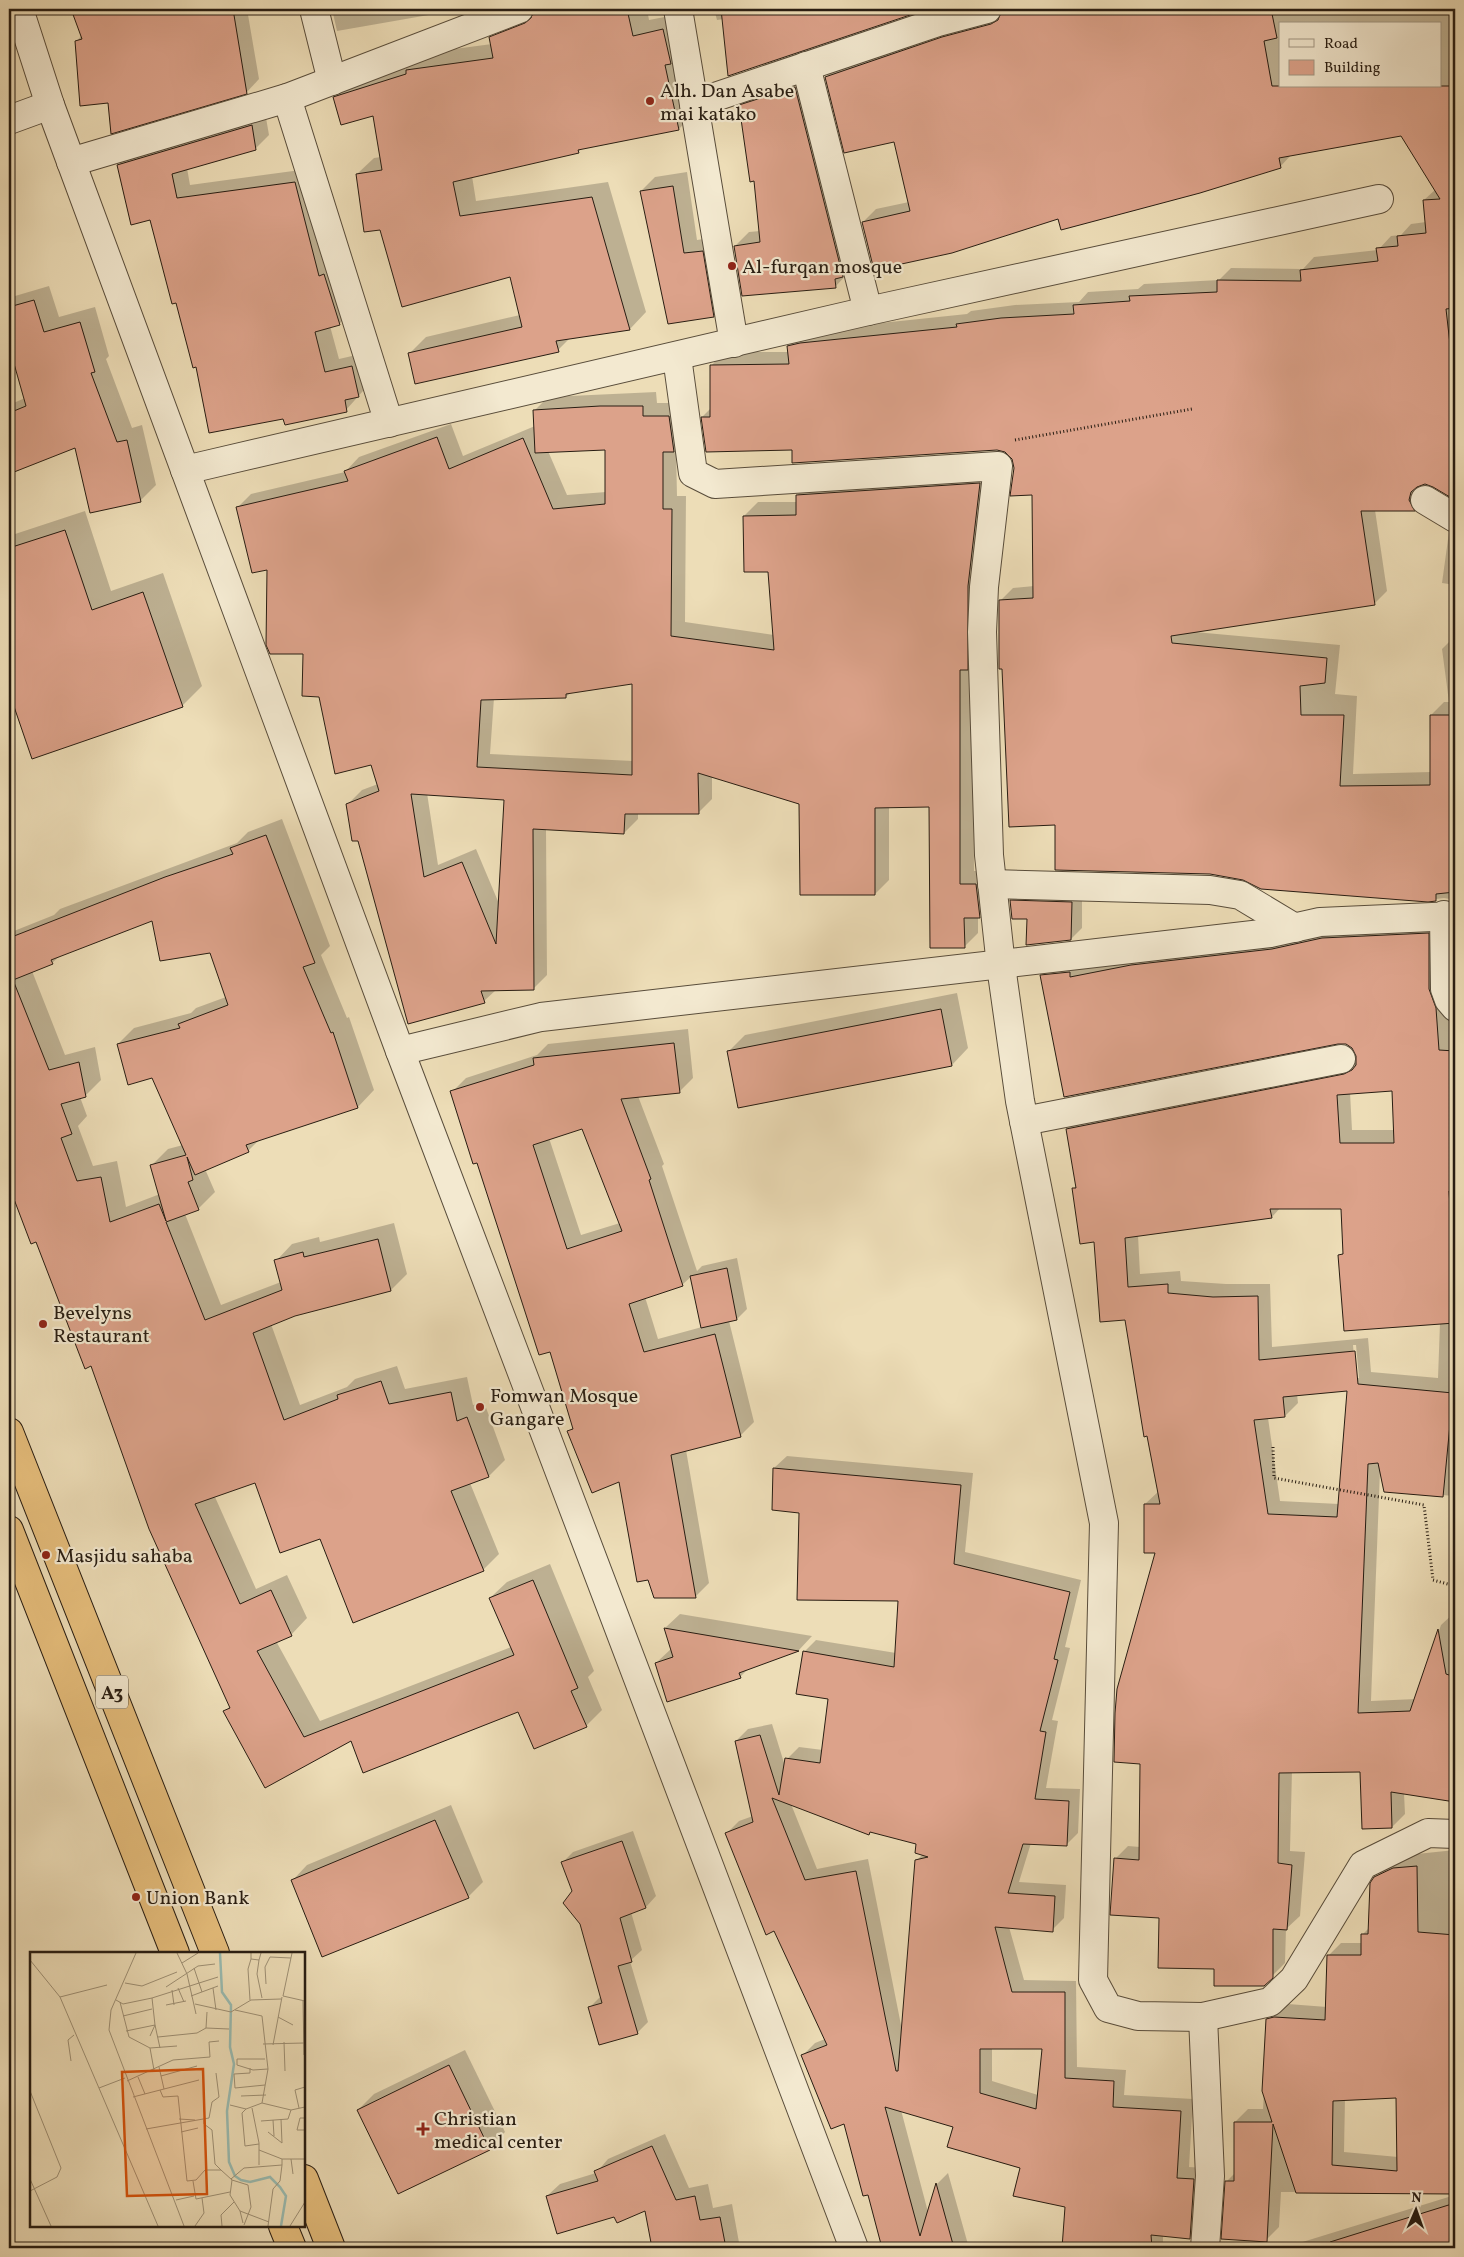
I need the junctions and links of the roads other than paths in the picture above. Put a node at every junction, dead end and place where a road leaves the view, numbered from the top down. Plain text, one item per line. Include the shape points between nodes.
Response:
1 (19, 9) edge
2 (314, 9) edge
3 (520, 9) edge
4 (678, 9) edge
5 (987, 9) edge
6 (806, 66) junction
7 (332, 81) junction
8 (287, 98) junction
9 (694, 104) junction
10 (50, 105) junction
11 (9, 120) edge
12 (71, 162) junction
13 (1379, 199) dead end
14 (868, 311) junction
15 (734, 343) junction
16 (677, 357) junction
17 (389, 423) junction
18 (185, 470) junction
19 (1425, 500) dead end
20 (1455, 518) edge
21 (992, 884) junction
22 (1450, 916) edge
23 (1295, 928) junction
24 (1000, 966) junction
25 (1455, 1007) edge
26 (400, 1051) junction
27 (1341, 1059) dead end
28 (1024, 1121) junction
29 (9, 1432) edge
30 (9, 1530) edge
31 (1455, 1834) edge
32 (176, 1952) edge
33 (215, 1952) edge
34 (1203, 2017) junction
35 (305, 2182) edge
36 (283, 2227) edge
37 (292, 2248) edge
38 (331, 2248) edge
39 (854, 2248) edge
40 (1205, 2248) edge

1 - 10 street
2 - 7 street
3 - 7 street
4 - 9 street
5 - 6 street
6 - 9 street
6 - 14 street
7 - 8 street
8 - 12 street
8 - 17 street
9 - 15 street
10 - 11 street
10 - 12 street
12 - 18 street
13 - 14 street
14 - 15 street
15 - 16 street
16 - 17 street
16 - 21 street via 693,473 715,484 998,466 982,632
17 - 18 street
18 - 26 street
19 - 20 street
21 - 23 street via 1210,890 1240,895
21 - 24 street
22 - 23 street via 1320,922
22 - 25 street via 1444,989
23 - 24 street via 1270,934
24 - 26 street via 541,1017
24 - 28 street
26 - 39 street
27 - 28 street
28 - 34 street via 1104,1523 1093,1980 1108,2008 1138,2016
29 - 33 highway, A3
30 - 32 highway, A3
31 - 34 street via 1428,1834 1363,1865 1294,1979 1270,2002
34 - 40 street via 1210,2176
35 - 38 highway
36 - 37 highway

